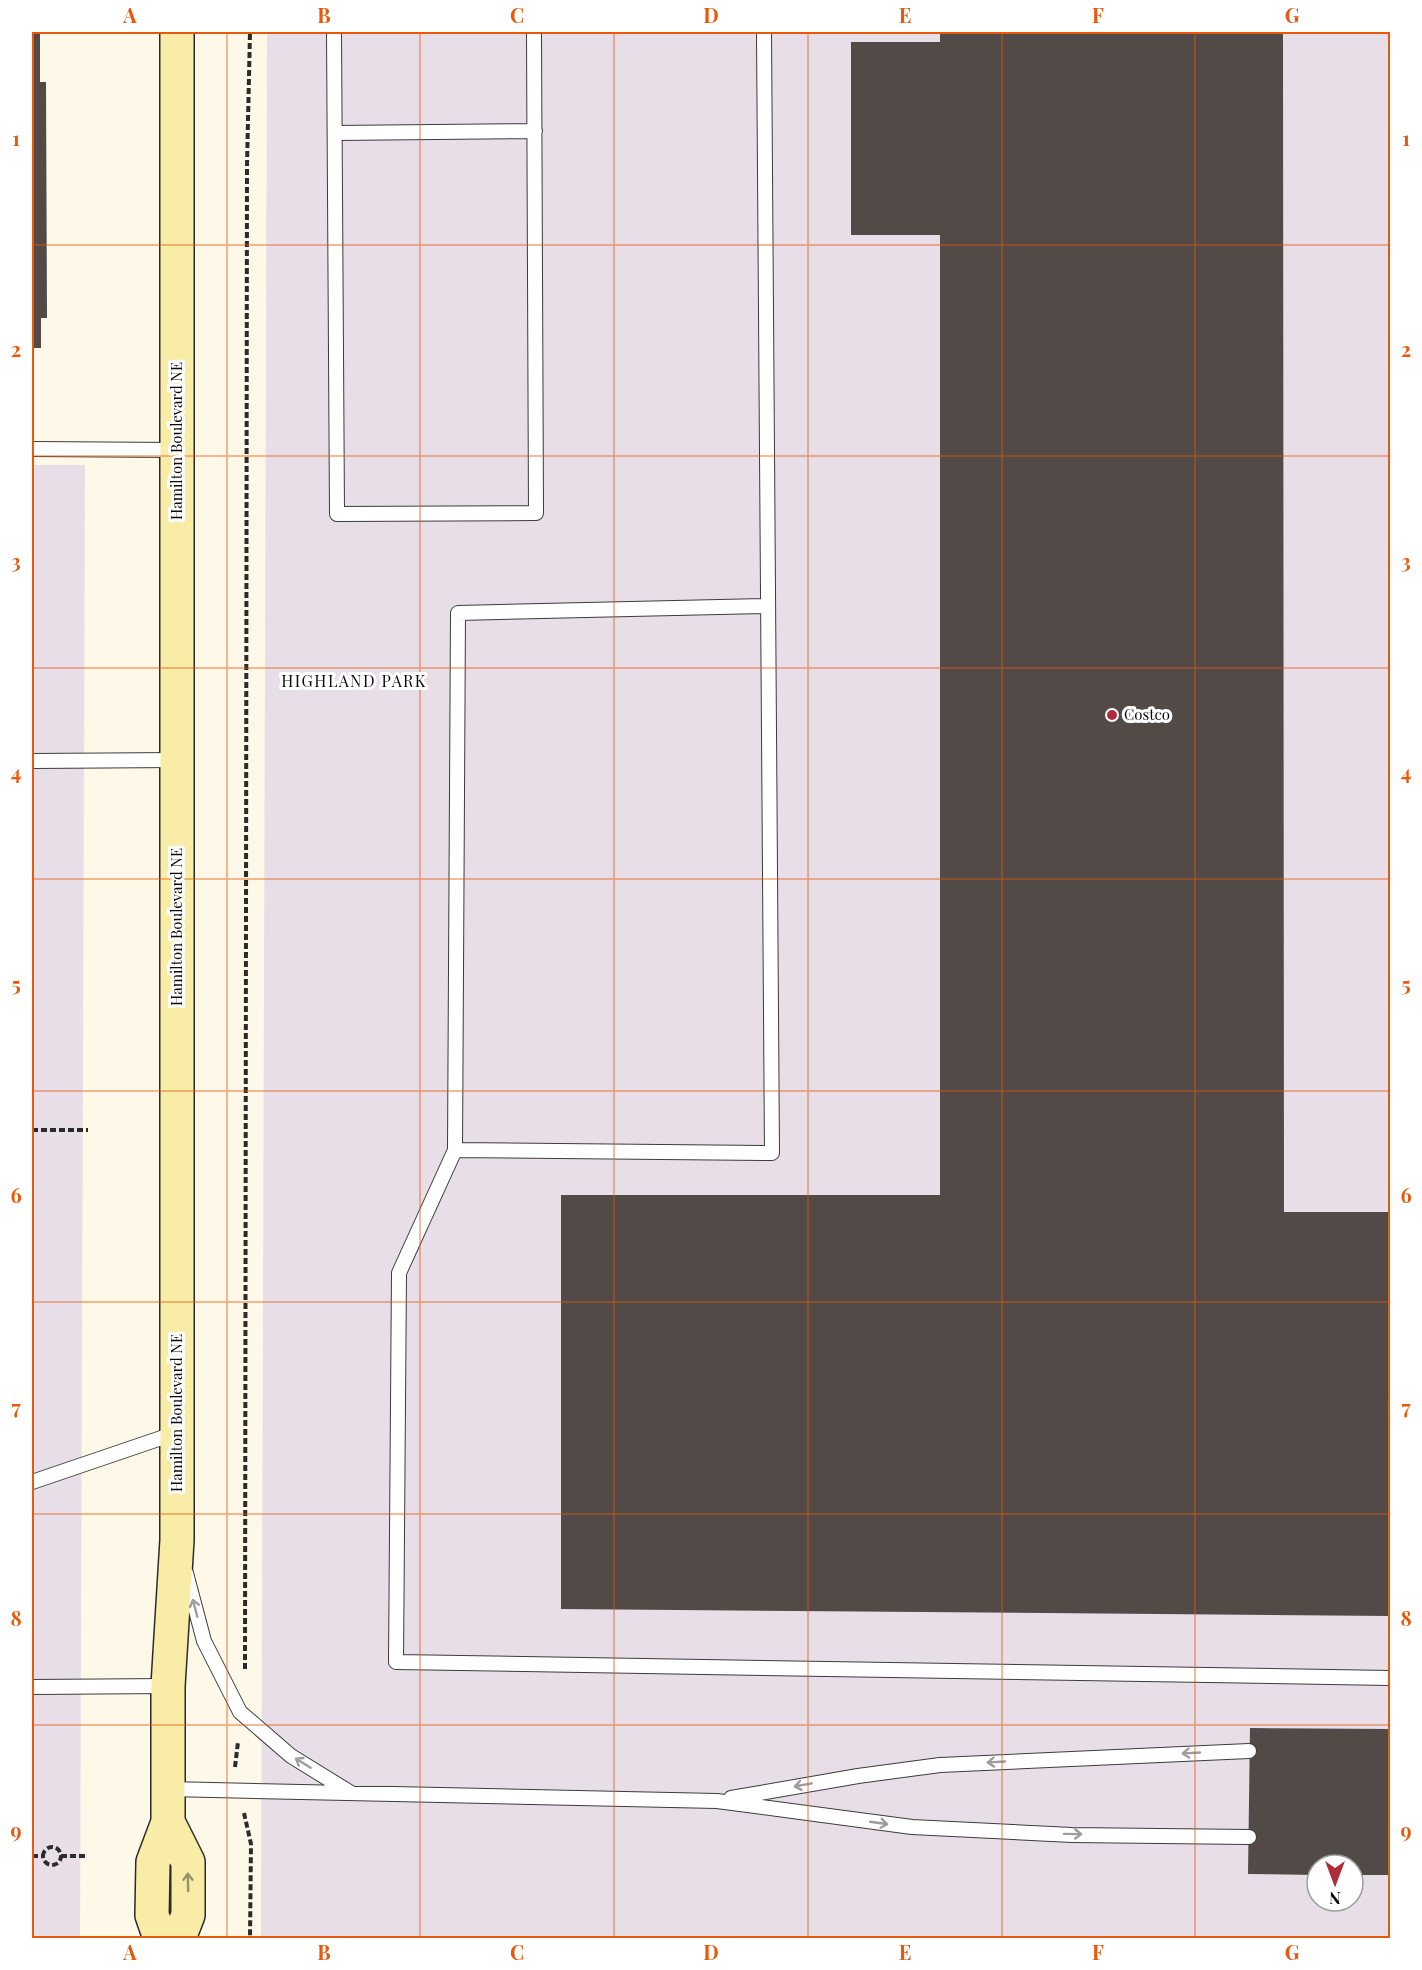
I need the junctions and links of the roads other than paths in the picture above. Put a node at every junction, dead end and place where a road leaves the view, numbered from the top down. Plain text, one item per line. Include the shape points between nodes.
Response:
1 (177, 32) edge
2 (334, 32) edge
3 (534, 32) edge
4 (764, 32) edge
5 (535, 131) junction
6 (335, 133) junction
7 (32, 449) edge
8 (177, 450) junction
9 (767, 606) junction
10 (177, 760) junction
11 (32, 761) edge
12 (455, 1150) junction
13 (176, 1434) junction
14 (32, 1482) edge
15 (177, 1540) junction
16 (1390, 1678) edge
17 (168, 1686) junction
18 (32, 1687) edge
19 (1250, 1751) dead end
20 (168, 1789) junction
21 (352, 1794) junction
22 (717, 1801) junction
23 (168, 1822) junction
24 (1249, 1837) dead end
25 (160, 1938) edge
26 (179, 1938) edge

1 - 8 street, Hamilton Boulevard NE
2 - 6 lane
3 - 5 lane
4 - 9 lane
5 - 6 lane
5 - 6 lane via 536,513 337,514
7 - 8 lane
8 - 10 street, Hamilton Boulevard NE
9 - 12 lane via 458,613
9 - 12 lane via 772,1153
10 - 11 lane
10 - 13 street, Hamilton Boulevard NE
12 - 16 lane via 399,1273 396,1662
13 - 14 lane
13 - 15 street, Hamilton Boulevard NE
15 - 17 street, Hamilton Boulevard NE
21 -> 15 lane via 291,1756 240,1712 204,1641
17 - 18 lane
17 - 20 street, Hamilton Boulevard NE
19 -> 22 lane via 940,1765
20 - 21 lane
20 - 23 street, Hamilton Boulevard NE
21 - 22 lane
22 -> 24 lane via 912,1827
23 - 25 street, Hamilton Boulevard NE via 153,1862 152,1915
26 -> 23 street, Hamilton Boulevard NE via 188,1914 188,1862

